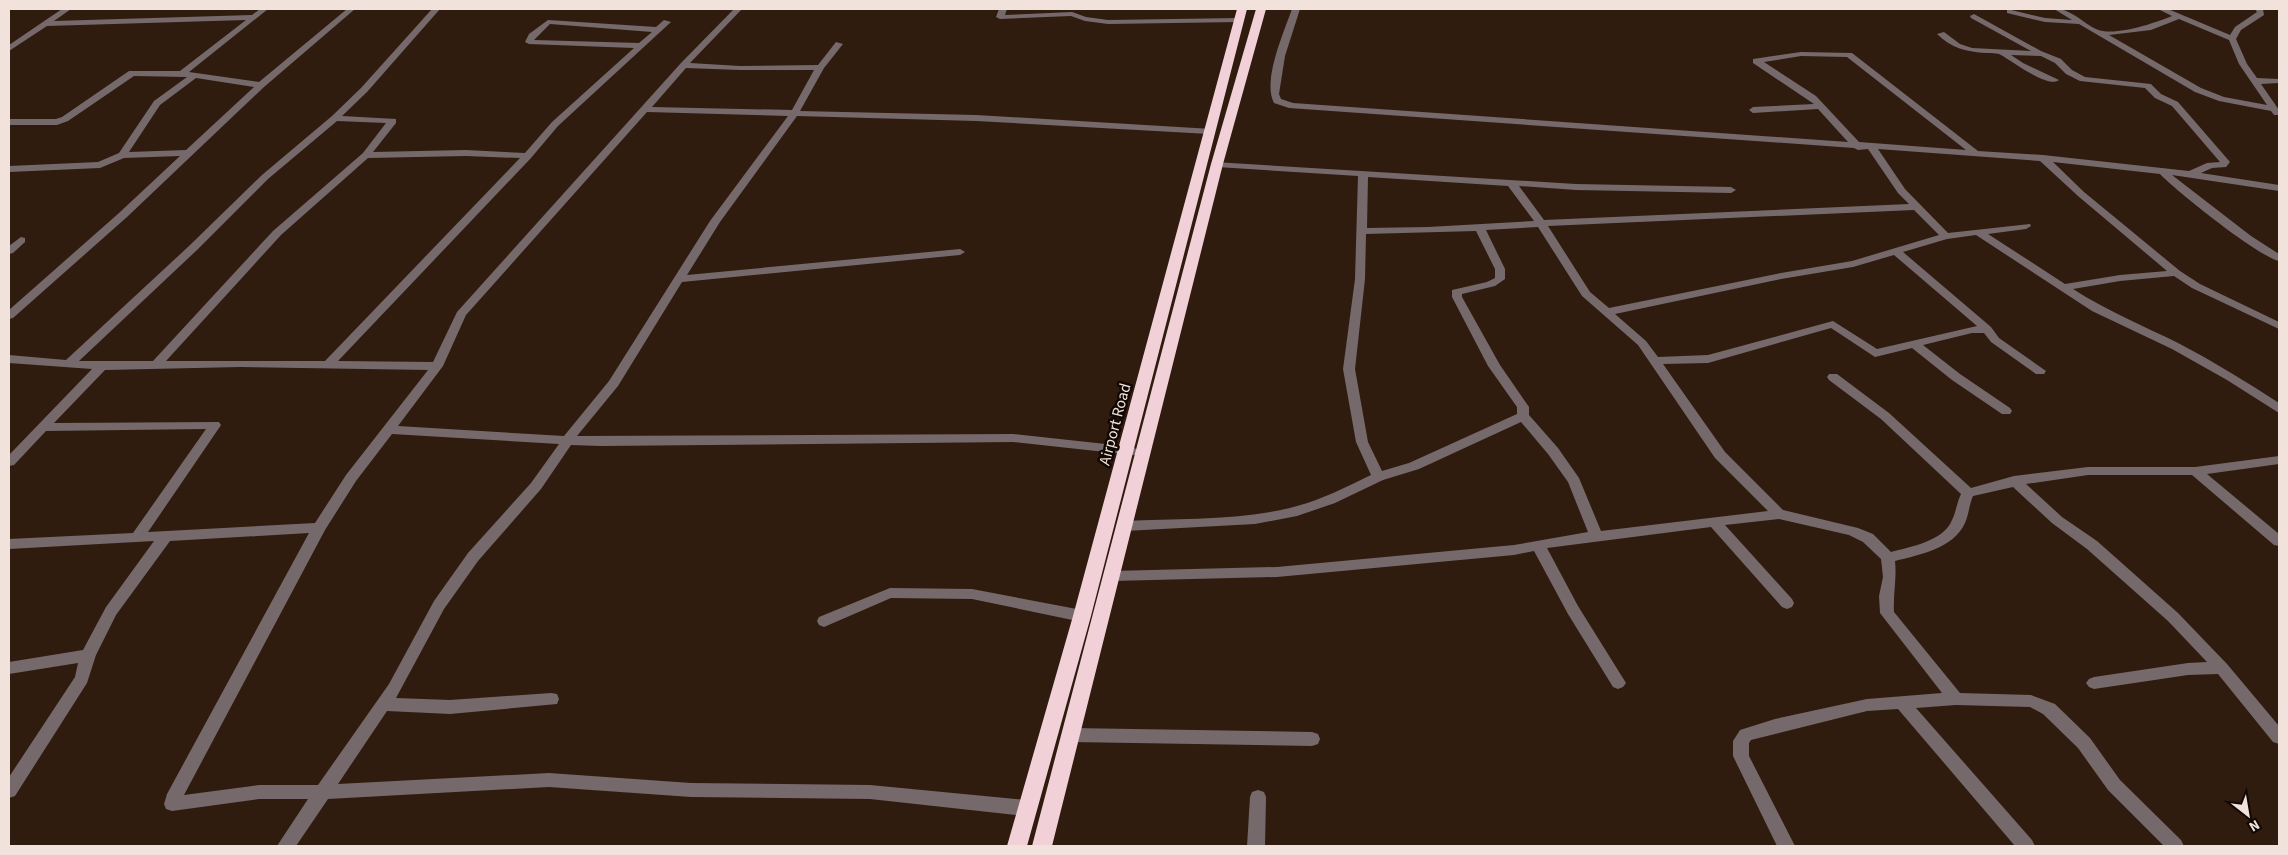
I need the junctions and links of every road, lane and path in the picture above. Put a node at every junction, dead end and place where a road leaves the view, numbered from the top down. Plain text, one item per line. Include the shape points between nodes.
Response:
1 (67, 9) edge
2 (264, 9) edge
3 (351, 9) edge
4 (436, 9) edge
5 (738, 9) edge
6 (1003, 9) edge
7 (1242, 9) edge
8 (1261, 9) edge
9 (1296, 9) edge
10 (2058, 9) edge
11 (2162, 9) edge
12 (2259, 9) edge
13 (1071, 11) edge
14 (2010, 11) dead end
15 (1974, 16) dead end
16 (2179, 16) junction
17 (252, 17) junction
18 (1239, 20) junction
19 (667, 22) dead end
20 (2163, 23) junction
21 (45, 24) junction
22 (2083, 24) junction
23 (2198, 25) junction
24 (659, 30) junction
25 (1941, 34) dead end
26 (2100, 34) junction
27 (2232, 39) junction
28 (839, 44) dead end
29 (642, 46) junction
30 (9, 48) edge
31 (2002, 51) junction
32 (2042, 54) junction
33 (684, 65) junction
34 (820, 66) junction
35 (182, 74) junction
36 (195, 75) junction
37 (2054, 80) dead end
38 (2255, 80) junction
39 (2279, 81) edge
40 (261, 85) junction
41 (2266, 97) junction
42 (2279, 98) edge
43 (1822, 106) junction
44 (646, 109) junction
45 (1753, 110) dead end
46 (2276, 112) edge
47 (794, 114) junction
48 (335, 118) junction
49 (9, 122) edge
50 (1209, 131) junction
51 (1858, 146) junction
52 (1872, 148) junction
53 (190, 153) junction
54 (122, 155) junction
55 (366, 155) junction
56 (1978, 155) junction
57 (528, 156) junction
58 (2043, 158) junction
59 (1216, 164) junction
60 (9, 169) edge
61 (2164, 172) junction
62 (2190, 174) junction
63 (1363, 175) junction
64 (1512, 184) junction
65 (2279, 188) edge
66 (1731, 190) dead end
67 (1914, 207) junction
68 (1541, 224) junction
69 (2026, 226) dead end
70 (1480, 228) junction
71 (1361, 231) junction
72 (1978, 232) junction
73 (1946, 236) junction
74 (21, 240) dead end
75 (9, 251) edge
76 (1894, 251) junction
77 (960, 252) dead end
78 (2279, 258) edge
79 (2176, 273) junction
80 (679, 279) junction
81 (2062, 288) junction
82 (1607, 312) junction
83 (9, 316) edge
84 (2279, 326) edge
85 (1987, 329) junction
86 (1915, 344) junction
87 (9, 359) edge
88 (1655, 362) junction
89 (329, 363) junction
90 (68, 364) junction
91 (156, 365) junction
92 (102, 366) junction
93 (436, 366) junction
94 (2040, 371) dead end
95 (1832, 377) dead end
96 (2279, 409) edge
97 (2006, 411) dead end
98 (1523, 416) junction
99 (42, 427) junction
100 (389, 430) junction
101 (567, 441) junction
102 (1125, 450) junction
103 (1143, 452) junction
104 (2279, 460) edge
105 (9, 462) edge
106 (2195, 471) junction
107 (1378, 477) junction
108 (2014, 481) junction
109 (1968, 494) junction
110 (1779, 514) junction
111 (1714, 522) junction
112 (1125, 526) junction
113 (319, 528) junction
114 (137, 537) junction
115 (165, 537) junction
116 (1597, 537) junction
117 (2279, 541) edge
118 (9, 544) edge
119 (1538, 545) junction
120 (1888, 558) junction
121 (1112, 576) junction
122 (1787, 604) dead end
123 (1082, 616) junction
124 (824, 621) dead end
125 (88, 654) junction
126 (9, 668) edge
127 (2222, 668) junction
128 (1618, 683) dead end
129 (2094, 683) dead end
130 (551, 700) dead end
131 (1956, 700) junction
132 (1901, 702) junction
133 (383, 704) junction
134 (2278, 733) edge
135 (1071, 736) junction
136 (1312, 739) dead end
137 (9, 791) edge
138 (323, 792) junction
139 (1258, 797) dead end
140 (1026, 808) junction
141 (286, 846) edge
142 (1016, 846) edge
143 (1042, 846) edge
144 (1256, 846) edge
145 (1786, 846) edge
146 (2026, 846) edge
147 (2174, 846) edge

1 - 21 street
2 - 17 street
3 - 40 street
4 - 48 street
5 - 33 street
6 - 13 street via 1000,17 1010,18
7 - 18 highway, Airport Road
8 - 59 highway
9 - 51 street via 1283,44 1274,92 1277,101 1292,106
10 - 22 street
11 - 16 street
12 - 27 street via 2261,13 2238,29
13 - 18 street via 1085,19 1108,22
14 - 22 street via 2035,18
15 - 32 street
16 - 20 street
16 - 23 street
17 - 21 street
17 - 35 street
18 - 50 highway, Airport Road
19 - 24 street
20 - 23 street
20 - 26 street via 2146,29
21 - 30 street
22 - 26 street
23 - 27 street
24 - 29 street
24 - 29 street via 548,22 529,42
25 - 31 street via 1962,48
26 - 46 street via 2198,90
27 - 38 street via 2243,64
28 - 34 street
29 - 57 street via 555,124
31 - 32 street
31 - 37 street via 2025,68
32 - 62 street via 2058,61 2074,75 2092,81 2148,86 2158,96 2175,104 2225,162
33 - 34 street via 740,68
33 - 44 street
34 - 47 street
35 - 36 street
35 - 49 street via 132,73 65,119 57,122
36 - 40 street
36 - 54 street via 157,103
38 - 39 street
38 - 41 street
40 - 53 street
41 - 42 street
41 - 46 street
43 - 45 street
43 - 51 street
43 - 56 street via 1756,61 1801,54 1849,55
44 - 47 street
44 - 93 street via 462,314
47 - 50 street via 976,118
47 - 80 street via 715,221
48 - 55 street via 393,121
48 - 90 street via 265,177
50 - 102 highway, Airport Road
51 - 52 street
52 - 56 street
52 - 67 street
53 - 54 street
53 - 83 street
54 - 60 street via 109,163
55 - 57 street via 466,153
55 - 91 street via 277,233
56 - 58 street
57 - 89 street
58 - 61 street
58 - 79 street
59 - 63 street
59 - 103 highway
61 - 62 street
61 - 78 street via 2247,238
62 - 65 street
63 - 64 street
63 - 71 street
64 - 66 street
64 - 68 street
67 - 68 street
67 - 73 street
68 - 70 street
68 - 82 street via 1586,294
69 - 72 street
70 - 71 street
70 - 98 street via 1500,270 1500,279 1456,292 1457,297 1490,360 1523,407
71 - 107 street via 1360,279 1349,369 1362,442
72 - 73 street
72 - 81 street
73 - 76 street
74 - 75 street
76 - 82 street via 1853,264
76 - 85 street
77 - 80 street
79 - 81 street
79 - 84 street via 2222,300
80 - 101 street via 614,383
81 - 96 street via 2096,309 2148,332 2231,377
82 - 88 street via 1642,343
85 - 86 street
85 - 94 street via 1995,340
86 - 88 street via 1875,354 1833,324 1708,358
86 - 97 street
87 - 90 street
88 - 110 street via 1720,455
89 - 91 street
89 - 93 street
90 - 92 street
91 - 92 street
92 - 99 street
93 - 100 street
95 - 109 street via 1885,416
98 - 107 street via 1414,466
98 - 116 street via 1574,481
99 - 105 street
99 - 114 street via 215,425
100 - 101 street
100 - 113 street via 351,478
101 - 102 street via 1014,438
101 - 133 street via 536,486 473,558 439,605
102 - 103 street
102 - 123 highway, Airport Road
103 - 112 highway
104 - 106 street
106 - 108 street via 2088,471
106 - 117 street
107 - 112 street via 1330,500 1255,519
108 - 109 street
108 - 127 street via 2173,617
109 - 120 street via 1957,525 1945,536 1925,548
110 - 111 street
110 - 120 street via 1853,531 1868,538
111 - 116 street
111 - 122 street
112 - 121 highway
113 - 115 street
113 - 138 street via 172,804 259,792
114 - 115 street
114 - 118 street
115 - 125 street via 111,611
116 - 119 street
119 - 121 street via 1278,572
119 - 128 street
120 - 131 street via 1887,613
121 - 135 highway
123 - 124 street via 972,594 890,593
123 - 140 highway, Airport Road
125 - 126 street
125 - 137 street via 82,679
127 - 129 street via 2188,669
127 - 134 street
130 - 133 street via 450,707
131 - 132 street
131 - 147 street via 2031,701 2049,709 2084,743 2114,785
132 - 145 street via 1851,708 1784,724 1746,735 1741,741 1741,756
132 - 146 street
133 - 138 street
135 - 136 street
135 - 143 highway
138 - 140 street via 549,780 691,790 870,792
138 - 141 street
139 - 144 street
140 - 142 highway, Airport Road

